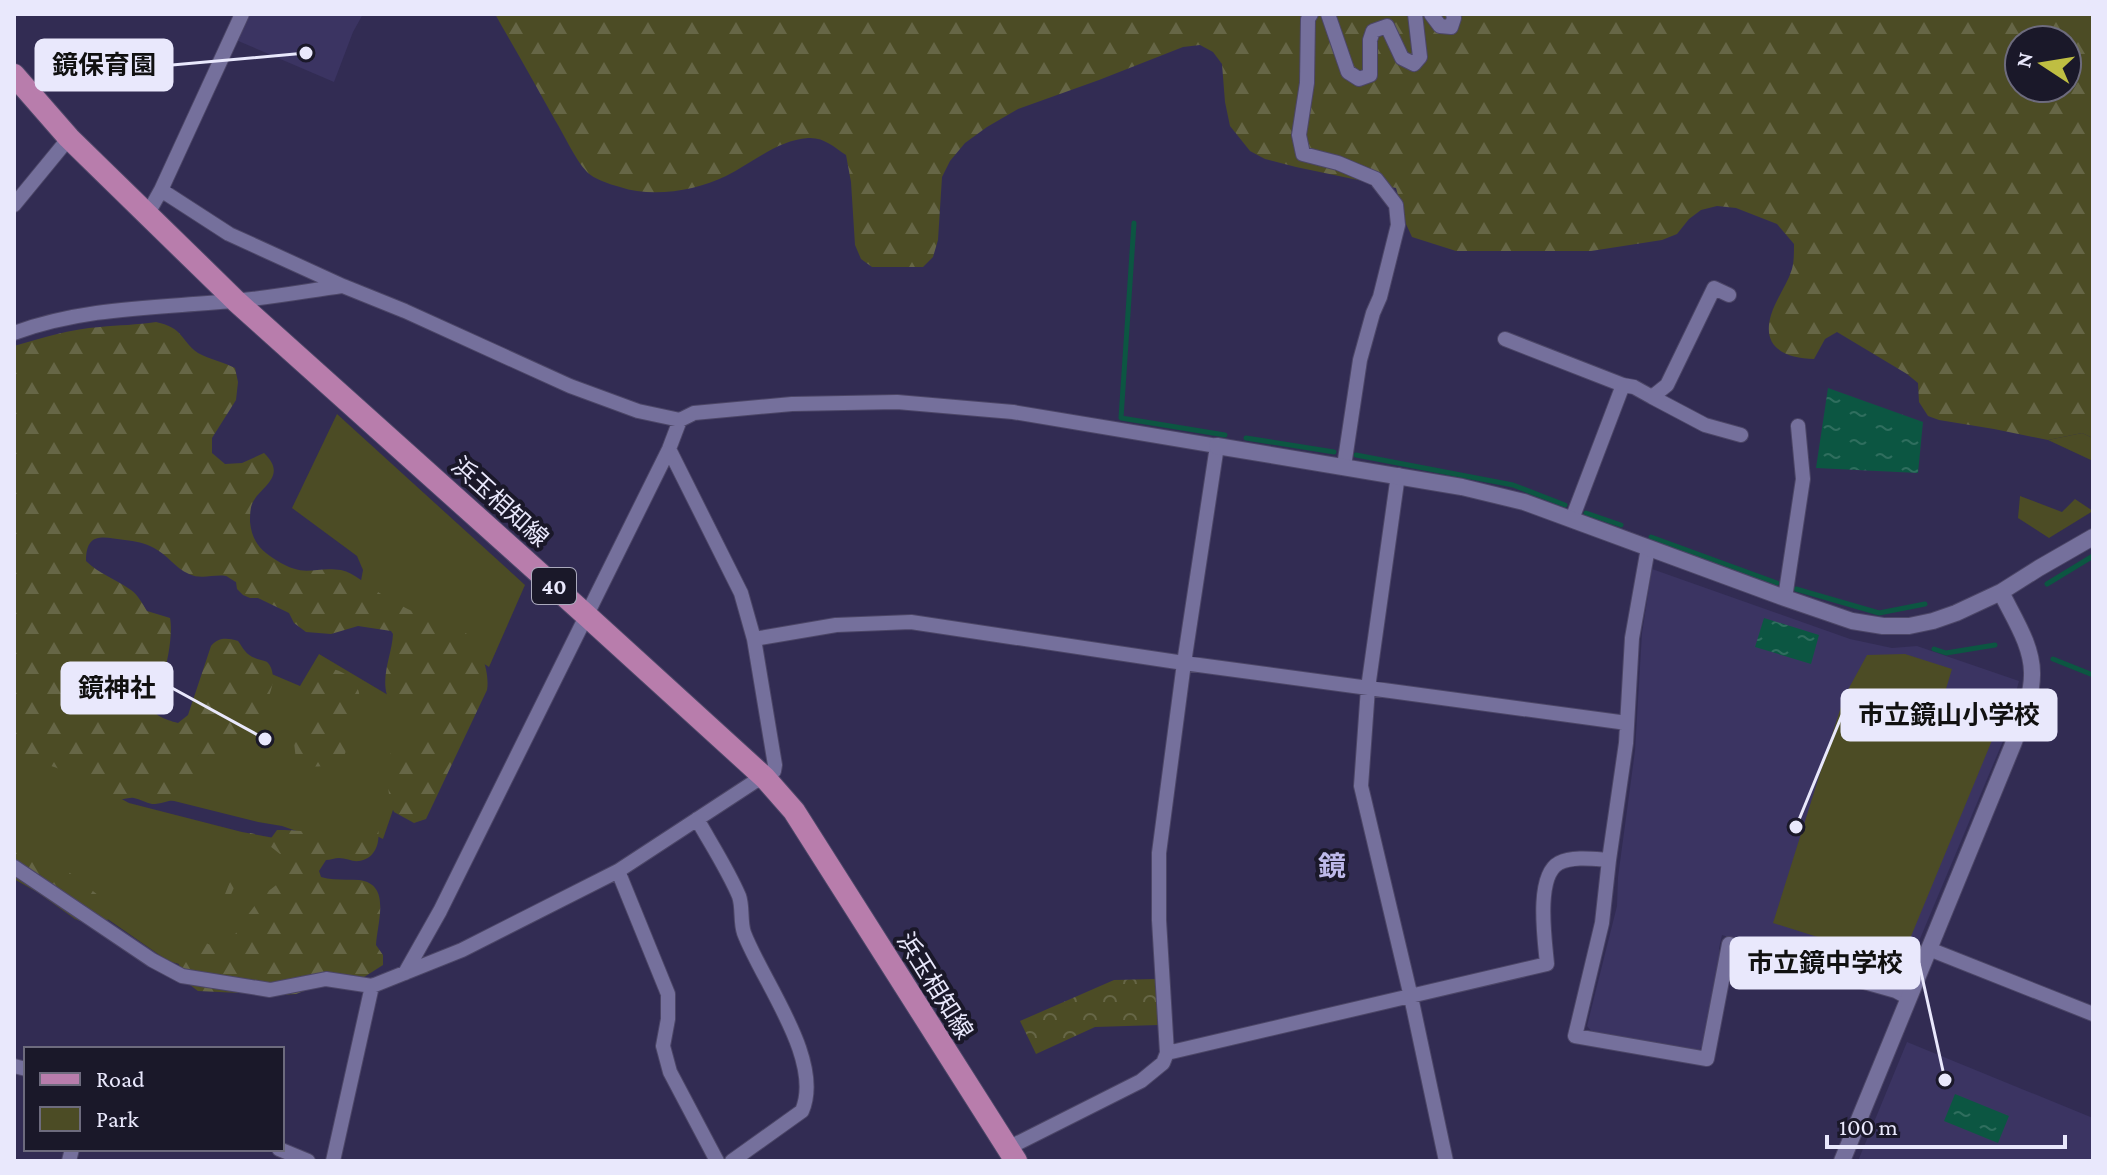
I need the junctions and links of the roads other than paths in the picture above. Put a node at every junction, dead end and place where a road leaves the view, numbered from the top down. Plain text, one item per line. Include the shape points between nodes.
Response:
1 (242, 14) edge
2 (1311, 14) edge
3 (1328, 14) edge
4 (1415, 14) edge
5 (1431, 14) edge
6 (1453, 14) edge
7 (14, 75) edge
8 (69, 138) junction
9 (161, 190) junction
10 (14, 205) edge
11 (147, 215) junction
12 (343, 286) junction
13 (1729, 295) dead end
14 (236, 301) junction
15 (14, 333) edge
16 (1505, 339) dead end
17 (1623, 385) junction
18 (1652, 397) junction
19 (680, 420) junction
20 (1798, 426) dead end
21 (1741, 435) dead end
22 (1217, 446) junction
23 (669, 449) junction
24 (1344, 466) junction
25 (1398, 475) junction
26 (1572, 519) junction
27 (2093, 537) edge
28 (1648, 548) junction
29 (2001, 592) junction
30 (1785, 598) junction
31 (586, 615) junction
32 (754, 639) junction
33 (1184, 663) junction
34 (1368, 688) junction
35 (1627, 723) junction
36 (765, 778) junction
37 (697, 819) junction
38 (1609, 860) junction
39 (14, 867) edge
40 (618, 871) junction
41 (1929, 949) junction
42 (405, 973) junction
43 (372, 986) junction
44 (1411, 997) junction
45 (1909, 998) junction
46 (2093, 1014) edge
47 (1167, 1053) junction
48 (284, 1151) edge
49 (1012, 1154) edge
50 (308, 1161) edge
51 (333, 1161) edge
52 (717, 1161) edge
53 (732, 1161) edge
54 (1446, 1161) edge
55 (1842, 1161) edge

1 - 9 street
2 - 24 street via 1299,135 1303,154 1376,179 1396,205 1398,225 1360,360
3 - 4 street via 1348,72 1359,79 1370,75 1373,31 1387,26 1402,58 1414,64 1420,57
5 - 6 street via 1440,26 1451,27
7 - 8 main road, 浜玉相知線 / 40
8 - 10 street
8 - 11 main road, 浜玉相知線 / 40
9 - 11 street
9 - 12 street via 229,234
11 - 14 main road, 浜玉相知線 / 40
12 - 14 street
12 - 19 street via 570,386
13 - 18 street via 1714,288 1667,385
14 - 15 street via 100,311
14 - 31 main road, 浜玉相知線 / 40
16 - 17 street
17 - 18 street
17 - 26 street
18 - 21 street via 1705,425
19 - 22 street via 694,413 792,404 897,402 1013,412
19 - 23 street
20 - 30 street via 1803,479
22 - 24 street
22 - 33 street
23 - 31 street
23 - 32 street via 741,593
24 - 25 street
25 - 26 street via 1524,502
25 - 34 street
26 - 28 street
27 - 29 street
28 - 30 street
28 - 35 street via 1632,638
29 - 30 street via 1956,613 1909,626 1852,621
29 - 41 street via 2031,658 2033,678 2014,742
31 - 36 main road, 浜玉相知線 / 40
31 - 42 street
32 - 33 street via 836,625 911,622
32 - 36 street via 775,765
33 - 34 street
33 - 47 street via 1159,853
34 - 35 street
34 - 44 street via 1361,786
35 - 38 street
36 - 37 street
36 - 49 main road, 浜玉相知線 / 40 via 794,811
37 - 40 street
37 - 53 street via 740,899 743,930 808,1078 802,1111
38 - 44 street via 1564,861 1549,874 1542,916 1547,964
38 - 45 street via 1602,923 1575,1036 1707,1059 1729,944
39 - 43 street via 182,976 270,990 326,979
40 - 42 street
40 - 52 street via 668,994 663,1046 670,1072
41 - 45 street
41 - 46 street
42 - 43 street
43 - 51 street
44 - 47 street
44 - 54 street
45 - 55 street
47 - 49 street via 1141,1081
48 - 50 street

